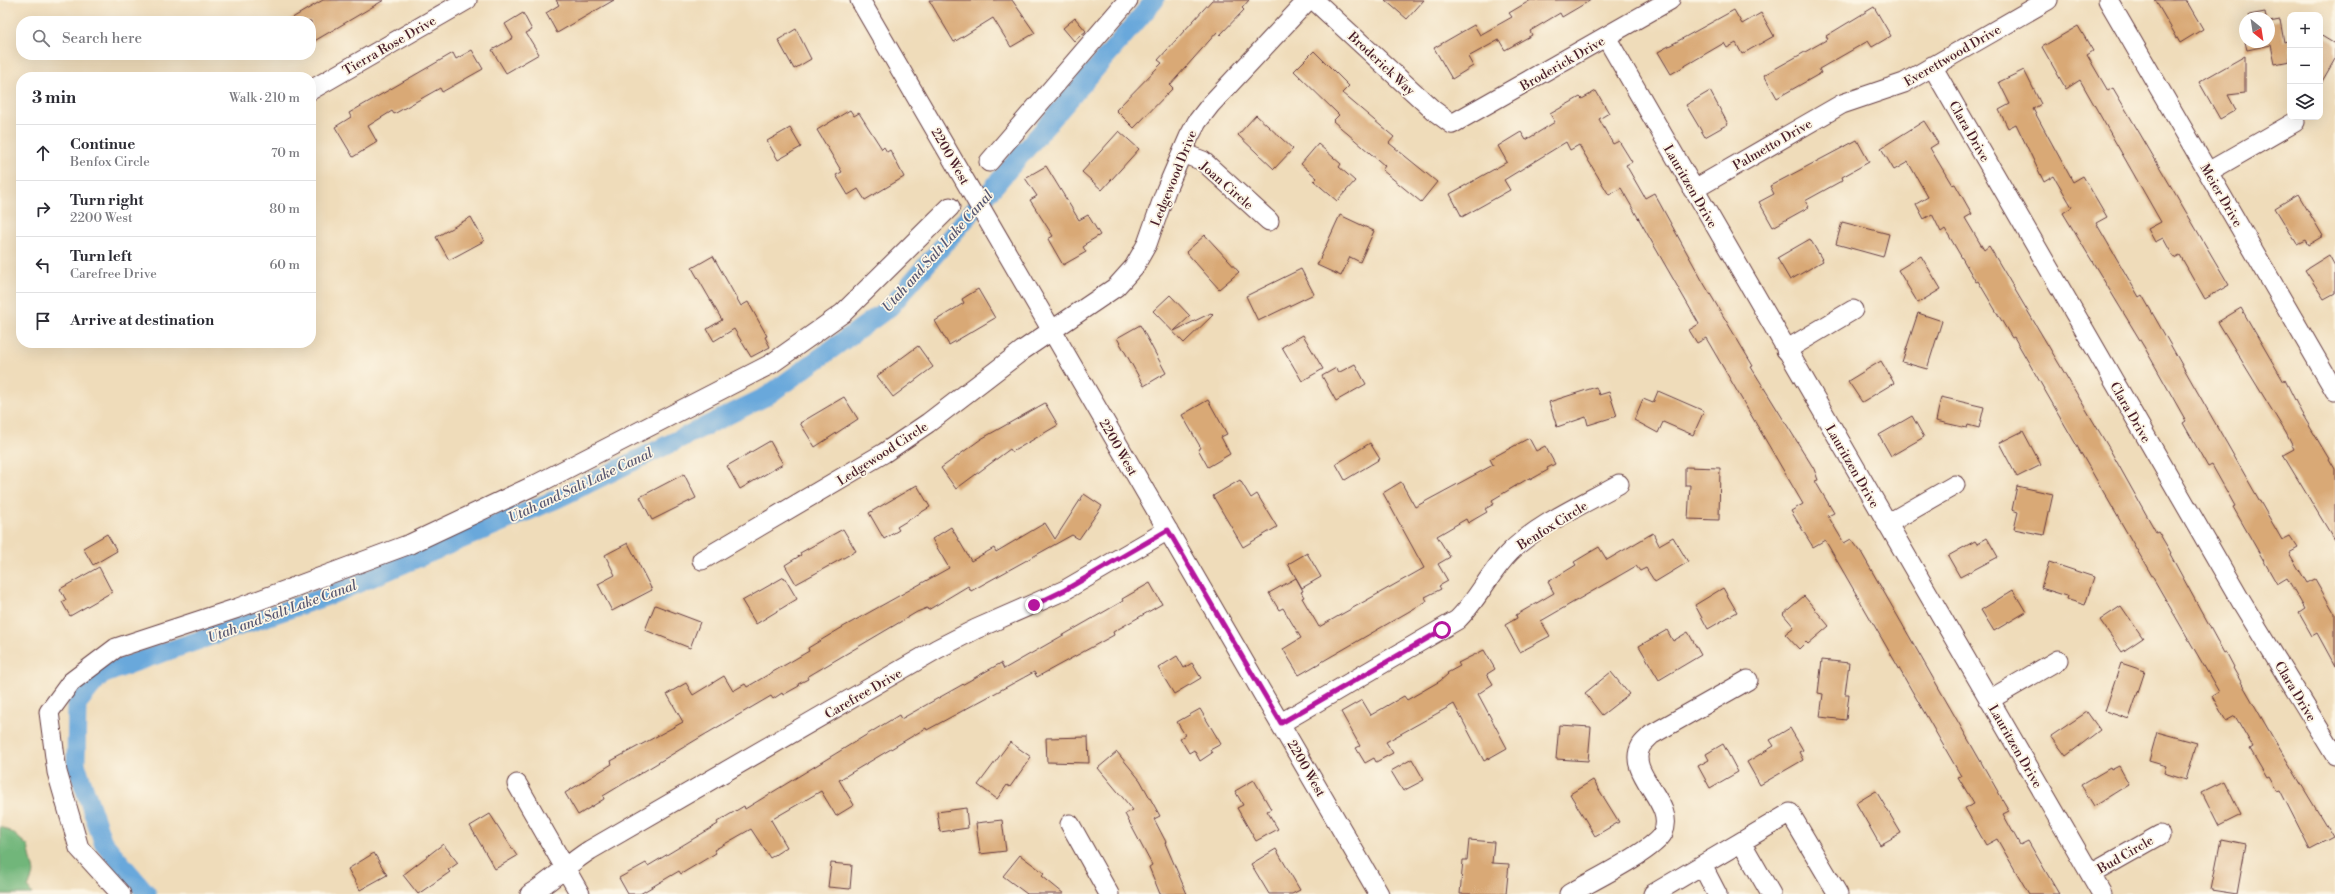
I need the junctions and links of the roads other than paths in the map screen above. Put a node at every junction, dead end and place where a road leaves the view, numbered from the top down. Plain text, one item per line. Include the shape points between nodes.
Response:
1 (467, 0) edge
2 (860, 0) edge
3 (1128, 0) edge
4 (1308, 0) edge
5 (1314, 0) edge
6 (1670, 0) edge
7 (2048, 0) edge
8 (2108, 0) edge
9 (1606, 37) junction
10 (1932, 66) junction
11 (316, 87) edge
12 (1852, 99) joint
13 (2295, 122) dead end
14 (1452, 124) joint
15 (1182, 153) junction
16 (989, 162) dead end
17 (2208, 172) junction
18 (1693, 190) junction
19 (950, 207) dead end
20 (1269, 221) dead end
21 (1853, 310) dead end
22 (1052, 331) junction
23 (1786, 350) junction
24 (2328, 361) edge
25 (2335, 391) edge
26 (1619, 484) dead end
27 (1955, 485) dead end
28 (1887, 524) junction
29 (1168, 530) junction
30 (702, 560) dead end
31 (2058, 660) dead end
32 (1748, 680) dead end
33 (1989, 700) junction
34 (1281, 723) junction
35 (2333, 746) edge
36 (517, 784) dead end
37 (1070, 824) dead end
38 (2160, 835) dead end
39 (1741, 842) junction
40 (1702, 865) junction
41 (565, 869) junction
42 (2091, 874) junction
43 (121, 894) edge
44 (530, 894) edge
45 (580, 894) edge
46 (1109, 894) edge
47 (1379, 894) edge
48 (1569, 894) edge
49 (1653, 894) edge
50 (1717, 894) edge
51 (1771, 894) edge
52 (1838, 894) edge
53 (2102, 894) edge

1 - 11 street, Tierra Rose Drive
2 - 22 street, 2200 West
3 - 16 street
4 - 15 street, Ledgewood Drive via 1211,104 1197,122
5 - 14 street, Broderick Way via 1433,110
6 - 9 street, Broderick Drive
7 - 10 street, Everettwood Drive
8 - 17 street, Meier Drive
9 - 14 street, Broderick Drive
9 - 18 street, Lauritzen Drive
10 - 12 street, Everettwood Drive via 1904,83
10 - 35 street, Clara Drive via 2242,603
12 - 18 street, Palmetto Drive
13 - 17 street
15 - 20 street, Joan Circle via 1203,161
15 - 22 street, Ledgewood Drive via 1147,244 1134,267 1116,287
17 - 24 street, Meier Drive
18 - 23 street, Lauritzen Drive
19 - 43 street via 843,313 771,364 537,484 410,544 238,608 116,648 71,682 48,712 57,772 79,848
21 - 23 street
22 - 29 street, 2200 West
22 - 30 street, Ledgewood Circle via 884,453
23 - 28 street, Lauritzen Drive
24 - 25 street, Meier Drive
26 - 34 street, Benfox Circle via 1545,527 1511,551 1470,607 1457,620
27 - 28 street
28 - 33 street, Lauritzen Drive
29 - 34 street, 2200 West
29 - 41 street, Carefree Drive via 1054,595 937,649 590,850
31 - 33 street
32 - 48 street via 1651,735 1641,746 1637,758 1641,771 1663,809 1666,819 1663,833 1636,856
33 - 42 street, Lauritzen Drive
34 - 47 street, 2200 West
36 - 41 street
37 - 46 street
38 - 42 street, Bud Circle
39 - 40 street
39 - 51 street
39 - 52 street via 1790,813
40 - 49 street
40 - 50 street
41 - 44 street, Carefree Drive
41 - 45 street
42 - 53 street, Lauritzen Drive

